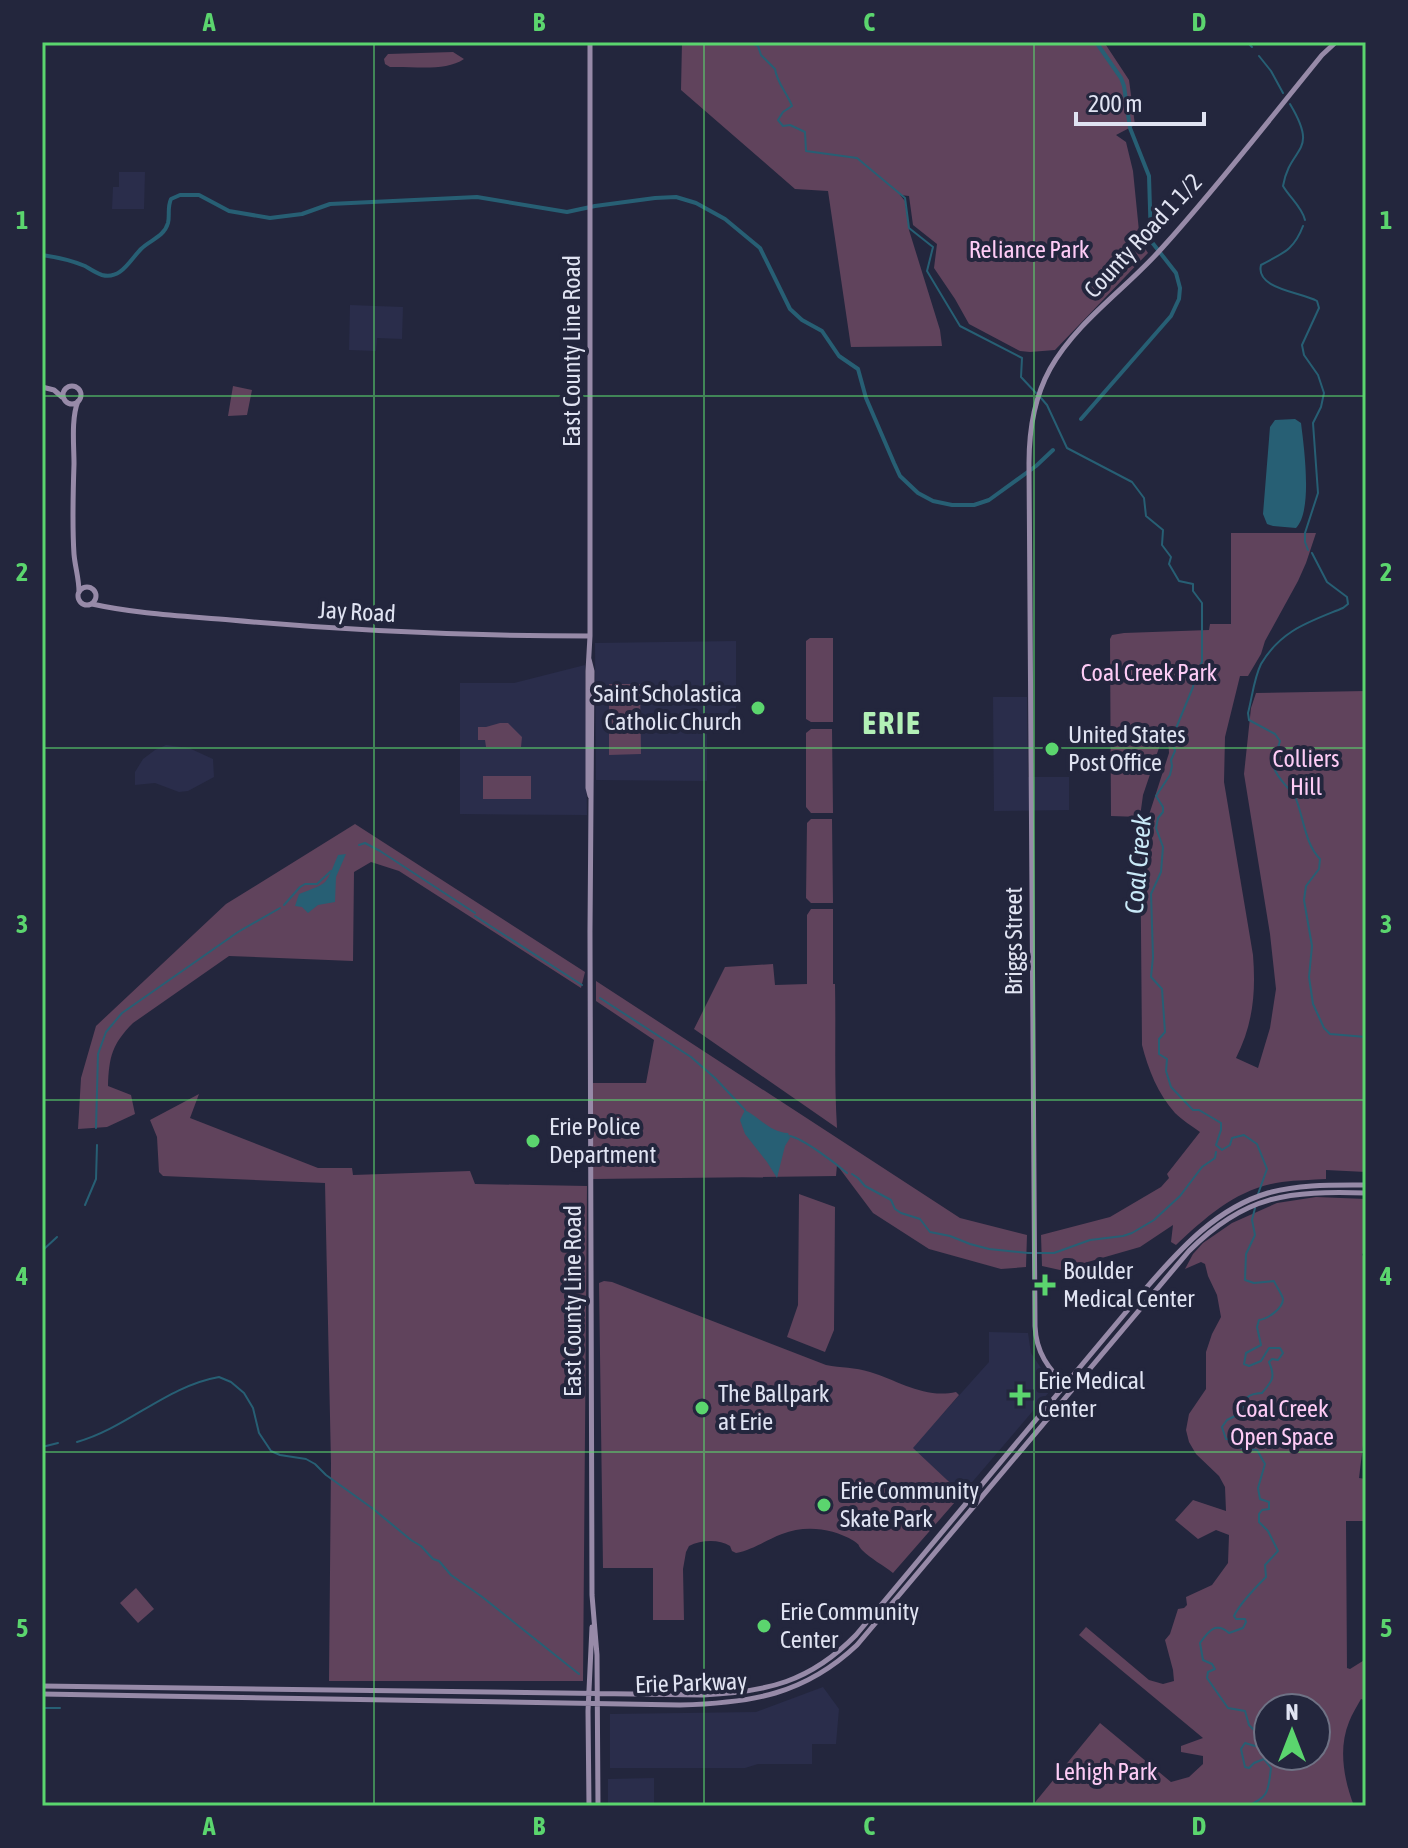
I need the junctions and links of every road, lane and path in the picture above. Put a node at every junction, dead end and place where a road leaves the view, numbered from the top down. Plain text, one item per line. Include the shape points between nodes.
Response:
1 (590, 42) edge
2 (1336, 42) edge
3 (42, 386) edge
4 (64, 389) junction
5 (65, 400) junction
6 (78, 401) junction
7 (74, 433) junction
8 (1029, 478) joint
9 (78, 573) junction
10 (90, 587) junction
11 (79, 592) junction
12 (96, 595) junction
13 (92, 604) junction
14 (122, 609) junction
15 (590, 636) junction
16 (1366, 1185) edge
17 (1282, 1193) junction
18 (1366, 1193) edge
19 (1233, 1212) junction
20 (1066, 1385) junction
21 (1072, 1390) junction
22 (593, 1614) junction
23 (42, 1686) edge
24 (597, 1692) junction
25 (588, 1693) junction
26 (42, 1694) edge
27 (588, 1703) junction
28 (597, 1703) junction
29 (589, 1806) edge
30 (598, 1806) edge

1 - 15 main road, East County Line Road
2 - 8 main road, County Road 1 1/2 via 1159,252 1059,354 1036,403
3 - 4 main road
3 - 5 main road
4 - 5 main road
4 - 6 main road via 78,388
5 - 6 main road
5 - 7 main road
6 - 7 main road
7 - 9 main road
8 - 20 main road, Briggs Street via 1035,1326 1046,1364
9 - 10 main road
9 - 11 main road
10 - 11 main road
10 - 12 main road
11 - 13 main road via 80,602
12 - 13 main road
12 - 14 main road, Jay Road
13 - 14 main road, Jay Road
14 - 15 main road, Jay Road via 360,631
15 - 22 main road, East County Line Road
16 - 17 main road, Erie Parkway via 1307,1186
17 - 18 main road, Erie Parkway
17 - 19 main road, Erie Parkway via 1266,1193
19 - 20 main road, Erie Parkway via 1182,1248
19 - 21 main road, Erie Parkway via 1189,1251
20 - 21 main road, Briggs Street
20 - 24 main road, Erie Parkway via 856,1635 820,1665 777,1685 739,1693
21 - 28 main road, Erie Parkway via 866,1636 822,1673 750,1700
22 - 24 main road, East County Line Road
22 - 25 main road, East County Line Road
23 - 25 main road, Erie Parkway
24 - 25 main road, Erie Parkway
24 - 28 main road, East County Line Road
25 - 27 main road, East County Line Road
26 - 27 main road, Erie Parkway
27 - 28 main road, Erie Parkway
27 - 29 main road, East County Line Road
28 - 30 main road, East County Line Road

